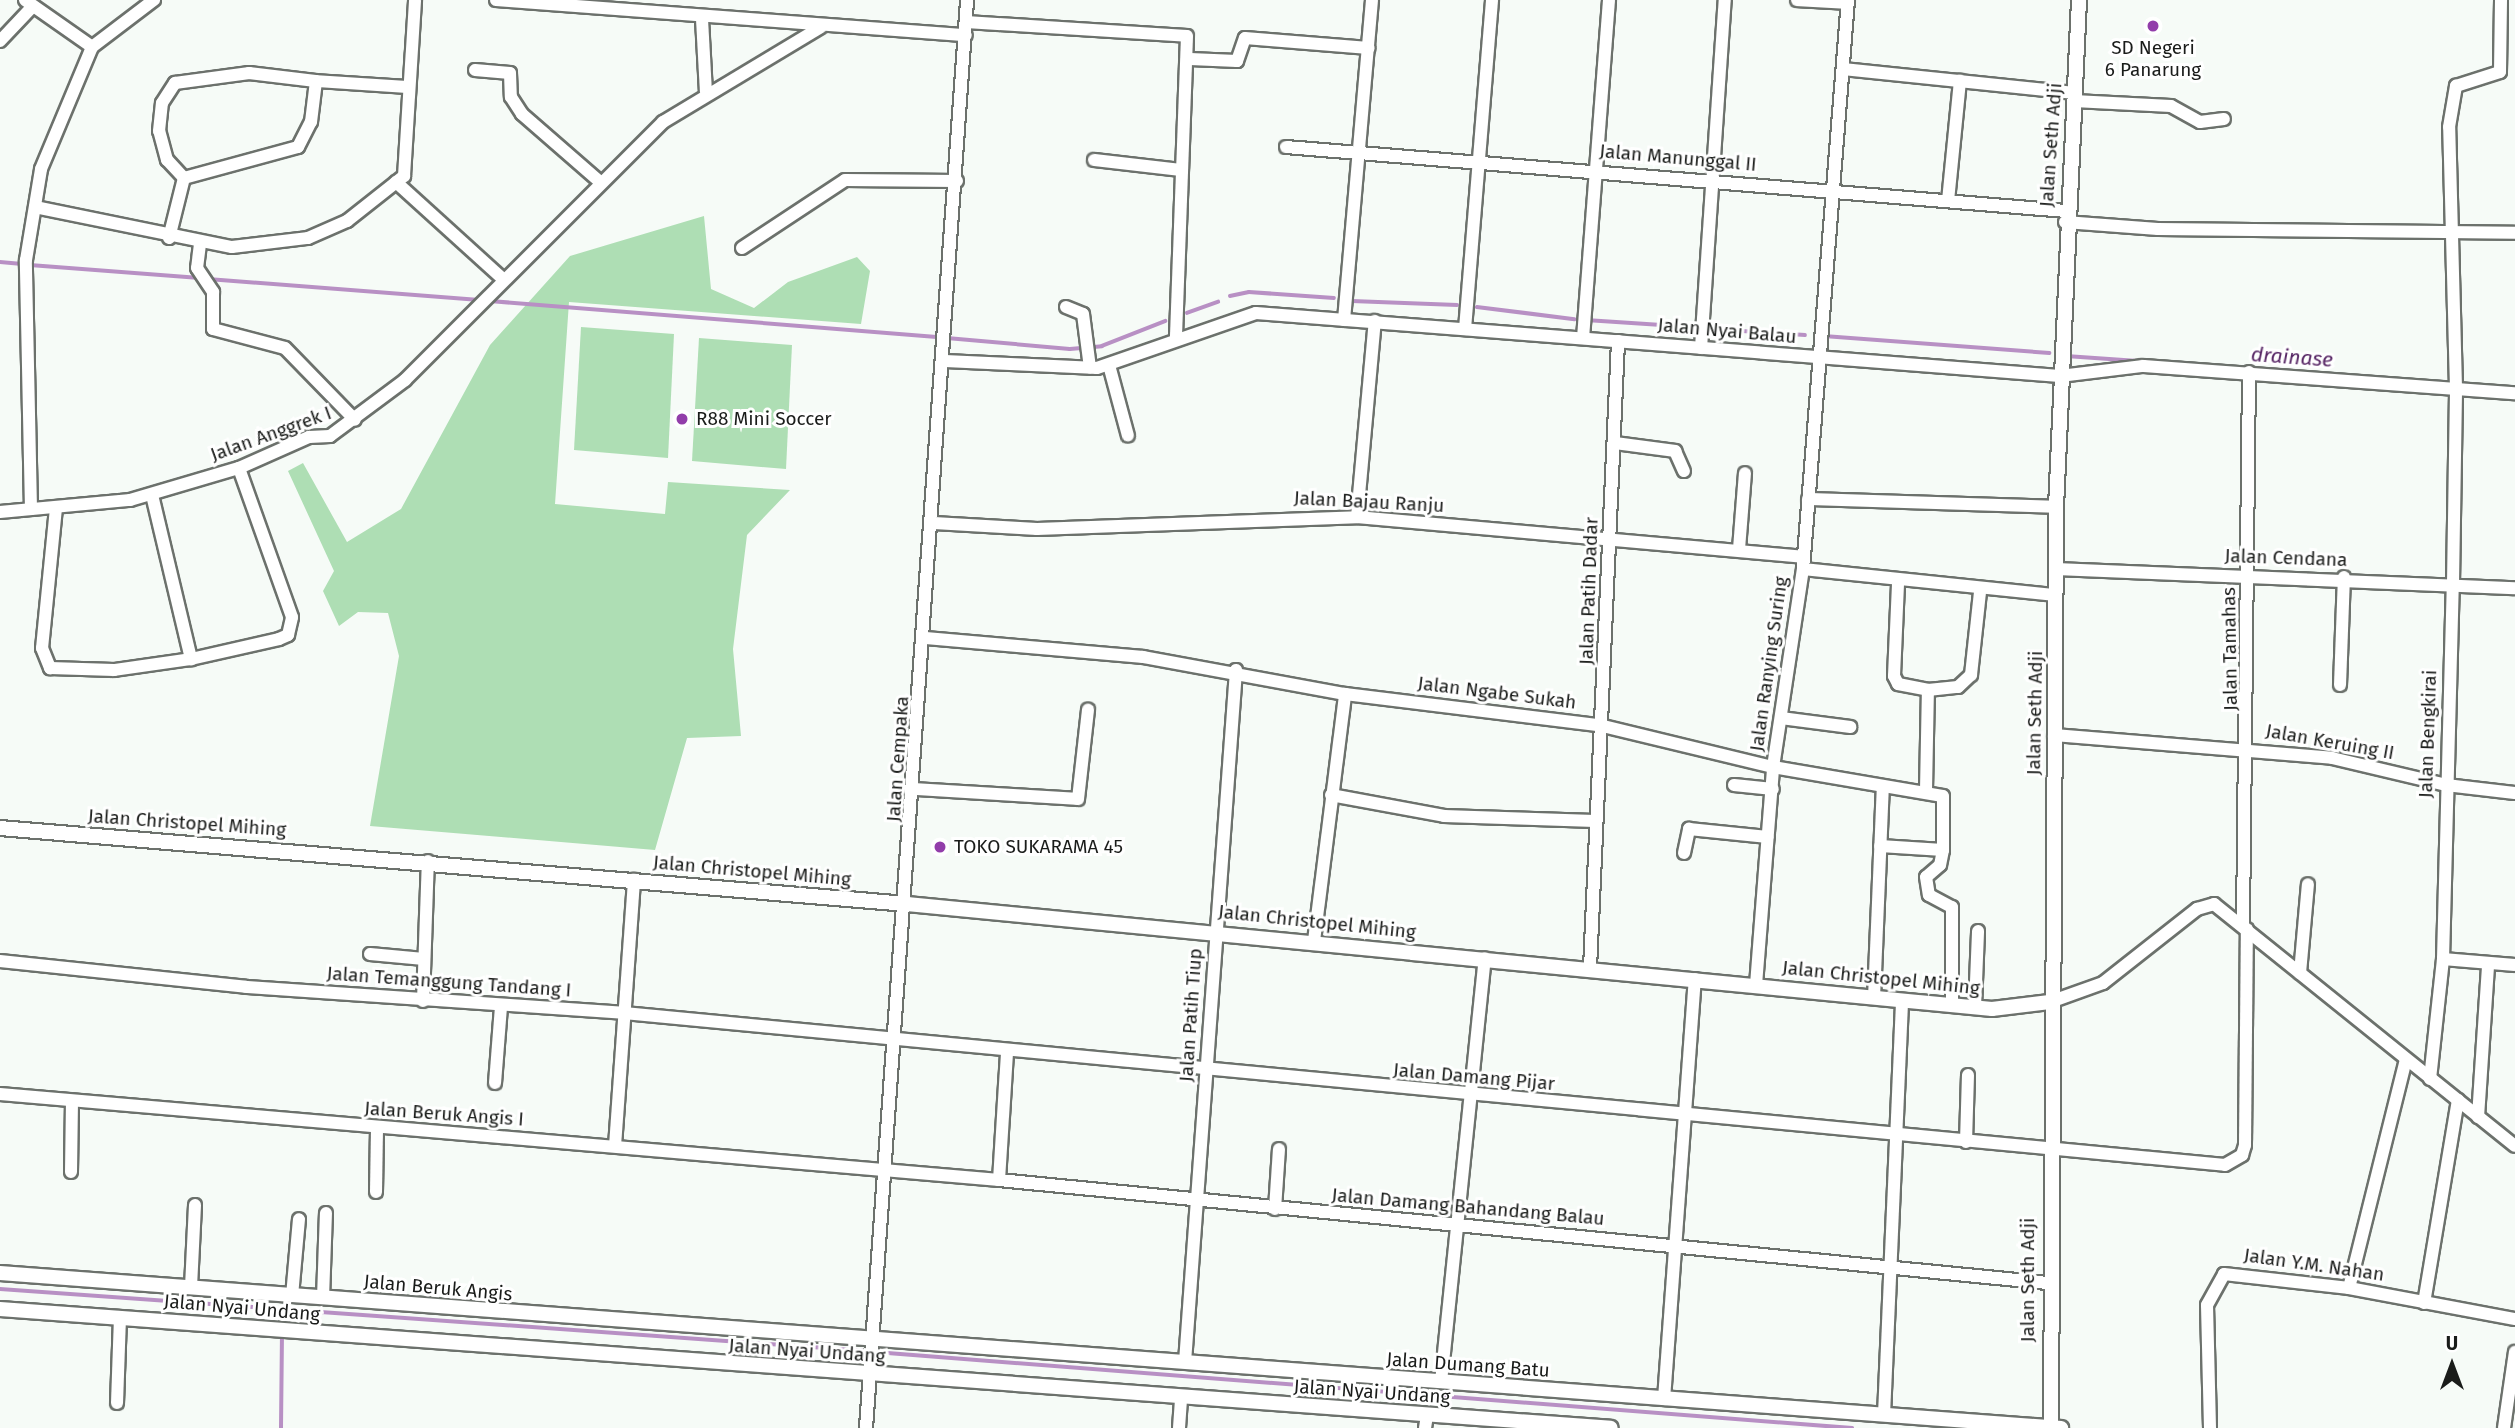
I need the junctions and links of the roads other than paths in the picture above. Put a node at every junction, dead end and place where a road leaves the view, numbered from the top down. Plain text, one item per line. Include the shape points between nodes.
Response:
1 (155, 0) edge
2 (415, 0) edge
3 (496, 0) edge
4 (967, 0) edge
5 (1372, 0) edge
6 (1492, 0) edge
7 (1609, 0) edge
8 (1725, 0) edge
9 (1797, 0) edge
10 (2079, 0) edge
11 (2501, 0) edge
12 (1848, 1) edge
13 (28, 3) edge
14 (583, 4) edge
15 (702, 19) junction
16 (821, 27) junction
17 (966, 29) junction
18 (0, 41) edge
19 (92, 47) junction
20 (1368, 48) junction
21 (1190, 59) junction
22 (1843, 69) junction
23 (475, 70) dead end
24 (316, 81) junction
25 (1960, 81) junction
26 (409, 87) junction
27 (706, 92) junction
28 (2074, 97) junction
29 (2224, 120) dead end
30 (1286, 147) dead end
31 (1360, 153) junction
32 (1094, 160) dead end
33 (1479, 163) junction
34 (1594, 169) junction
35 (1181, 170) junction
36 (184, 178) junction
37 (599, 181) junction
38 (957, 181) junction
39 (1712, 181) junction
40 (396, 182) junction
41 (1833, 192) junction
42 (1948, 201) junction
43 (34, 207) junction
44 (2065, 216) junction
45 (2448, 232) junction
46 (2515, 233) edge
47 (169, 238) junction
48 (200, 244) junction
49 (742, 248) dead end
50 (502, 278) junction
51 (1066, 307) dead end
52 (1345, 311) junction
53 (1466, 319) junction
54 (1375, 321) junction
55 (1583, 330) junction
56 (1176, 331) junction
57 (1701, 339) junction
58 (1618, 341) junction
59 (1820, 348) junction
60 (1089, 359) junction
61 (945, 361) junction
62 (1109, 365) junction
63 (2060, 367) junction
64 (2249, 372) junction
65 (2456, 388) junction
66 (2515, 393) edge
67 (355, 420) junction
68 (1128, 436) dead end
69 (1615, 443) junction
70 (239, 468) junction
71 (1684, 471) dead end
72 (1745, 473) dead end
73 (152, 495) junction
74 (1808, 499) junction
75 (2056, 507) junction
76 (31, 509) junction
77 (56, 509) junction
78 (0, 512) edge
79 (1357, 517) junction
80 (934, 523) junction
81 (1610, 539) junction
82 (1740, 549) junction
83 (1802, 563) junction
84 (2056, 569) junction
85 (2248, 575) junction
86 (2344, 578) junction
87 (1898, 583) junction
88 (2453, 583) junction
89 (2515, 588) edge
90 (1980, 592) junction
91 (2056, 595) junction
92 (926, 638) junction
93 (191, 659) junction
94 (1236, 670) junction
95 (2340, 685) dead end
96 (1928, 690) junction
97 (1345, 694) junction
98 (1088, 710) dead end
99 (1781, 719) junction
100 (1599, 725) junction
101 (1850, 727) dead end
102 (2054, 735) junction
103 (2250, 748) junction
104 (1773, 767) junction
105 (1734, 785) dead end
106 (2446, 785) junction
107 (1883, 787) junction
108 (915, 789) junction
109 (1773, 789) junction
110 (1926, 790) junction
111 (2515, 793) edge
112 (1331, 794) junction
113 (1595, 821) junction
114 (0, 828) edge
115 (1768, 837) junction
116 (1880, 846) junction
117 (1943, 850) junction
118 (1684, 853) dead end
119 (428, 861) junction
120 (634, 880) junction
121 (2308, 884) dead end
122 (907, 904) junction
123 (2245, 927) junction
124 (1978, 931) dead end
125 (1217, 932) junction
126 (1314, 942) junction
127 (370, 954) dead end
128 (1485, 958) junction
129 (424, 959) junction
130 (2443, 959) junction
131 (0, 961) edge
132 (2515, 965) edge
133 (2488, 966) junction
134 (1590, 968) junction
135 (2300, 973) junction
136 (1695, 979) junction
137 (1756, 985) junction
138 (1874, 998) junction
139 (423, 1001) junction
140 (1902, 1001) junction
141 (2050, 1002) junction
142 (1952, 1004) junction
143 (501, 1006) junction
144 (1975, 1007) junction
145 (624, 1013) junction
146 (896, 1043) junction
147 (1007, 1052) junction
148 (2406, 1060) junction
149 (1206, 1070) junction
150 (1968, 1075) dead end
151 (2430, 1079) junction
152 (495, 1083) dead end
153 (0, 1094) edge
154 (1469, 1094) junction
155 (2458, 1100) junction
156 (72, 1102) junction
157 (1683, 1116) junction
158 (2479, 1117) junction
159 (377, 1128) junction
160 (1895, 1137) junction
161 (1966, 1143) junction
162 (615, 1146) junction
163 (2515, 1146) edge
164 (1279, 1149) dead end
165 (2048, 1149) junction
166 (2238, 1159) joint
167 (71, 1172) dead end
168 (885, 1173) junction
169 (999, 1180) junction
170 (376, 1192) dead end
171 (1197, 1202) junction
172 (195, 1205) dead end
173 (1275, 1209) junction
174 (326, 1213) dead end
175 (299, 1219) dead end
176 (1458, 1227) junction
177 (1675, 1246) junction
178 (1889, 1267) junction
179 (0, 1273) edge
180 (2047, 1283) junction
181 (191, 1287) junction
182 (2349, 1288) junction
183 (292, 1296) junction
184 (323, 1298) junction
185 (2424, 1303) junction
186 (0, 1309) edge
187 (120, 1317) junction
188 (2515, 1319) edge
189 (872, 1337) junction
190 (2515, 1352) edge
191 (1185, 1362) junction
192 (869, 1372) junction
193 (1441, 1382) junction
194 (1181, 1397) junction
195 (1664, 1399) junction
196 (117, 1403) dead end
197 (1884, 1415) junction
198 (1426, 1422) edge
199 (866, 1428) edge
200 (1179, 1428) edge
201 (1611, 1428) edge
202 (2051, 1428) edge
203 (2061, 1428) edge
204 (2210, 1428) edge
205 (2504, 1428) edge

1 - 19 street
2 - 26 street
3 - 14 street
4 - 17 street, Jalan Cempaka
5 - 20 street
6 - 33 street
7 - 34 street
8 - 39 street
9 - 12 street
10 - 28 street, Jalan Seth Adji
11 - 45 street, Jalan Bengkirai via 2500,72 2486,81 2461,83 2451,96
12 - 22 street, Jalan Ranying Suring
13 - 18 street
13 - 19 street
14 - 15 street
15 - 16 street
15 - 27 street
16 - 17 street
16 - 27 street
17 - 21 street via 1187,36
17 - 38 street, Jalan Cempaka
19 - 43 street via 53,133
20 - 21 street via 1245,38 1237,61
20 - 31 street
21 - 35 street
22 - 25 street
22 - 41 street, Jalan Ranying Suring
23 - 37 street via 510,72 512,97 522,114
24 - 26 street
24 - 36 street via 311,122 298,147
24 - 36 street via 249,72 175,83 162,103 159,131 167,160
25 - 28 street
25 - 42 street
26 - 40 street via 404,176
27 - 37 street
28 - 29 street via 2171,106 2195,121
28 - 44 street, Jalan Seth Adji
30 - 31 street, Jalan Manunggal II
31 - 33 street, Jalan Manunggal II
31 - 52 street
32 - 35 street
33 - 34 street, Jalan Manunggal II
33 - 53 street
34 - 39 street, Jalan Manunggal II
34 - 55 street
35 - 56 street
36 - 47 street
37 - 50 street
38 - 49 street via 845,180
38 - 61 street, Jalan Cempaka
39 - 41 street, Jalan Manunggal II
39 - 57 street
40 - 48 street via 361,213 308,238 248,247
40 - 50 street
41 - 42 street, Jalan Manunggal II
41 - 59 street, Jalan Ranying Suring
42 - 44 street, Jalan Manunggal II
43 - 47 street
43 - 76 street via 26,256
44 - 45 street, Jalan Manunggal II
44 - 63 street, Jalan Seth Adji
45 - 46 street, Jalan Manunggal II
45 - 65 street, Jalan Bengkirai
47 - 48 street
48 - 67 street via 197,267 213,292 215,331 285,348
50 - 67 street, Jalan Anggrek I via 405,380
51 - 60 street via 1083,314
52 - 54 street, Jalan Nyai Balau
52 - 56 street, Jalan Nyai Balau via 1244,314
53 - 54 street, Jalan Nyai Balau
53 - 55 street, Jalan Nyai Balau
54 - 79 street
55 - 58 street, Jalan Nyai Balau
56 - 62 street, Jalan Nyai Balau
57 - 58 street, Jalan Nyai Balau
57 - 59 street, Jalan Nyai Balau
58 - 69 street, Jalan Patih Dadar
59 - 63 street, Jalan Nyai Balau
59 - 74 street, Jalan Ranying Suring
60 - 61 street, Jalan Nyai Balau
60 - 62 street, Jalan Nyai Balau
61 - 80 street, Jalan Cempaka
62 - 68 street
63 - 64 street, Jalan Nyai Balau
63 - 75 street, Jalan Seth Adji
64 - 65 street, Jalan Nyai Balau
64 - 85 street, Jalan Tamahas
65 - 66 street, Jalan Nyai Balau
65 - 88 street, Jalan Bengkirai
67 - 70 street, Jalan Anggrek I
69 - 71 street via 1675,451
69 - 81 street, Jalan Patih Dadar
70 - 73 street, Jalan Anggrek I
70 - 93 street via 292,627 279,639
72 - 82 street
73 - 77 street, Jalan Anggrek I
73 - 93 street
74 - 75 street
74 - 83 street, Jalan Ranying Suring
75 - 84 street, Jalan Seth Adji
76 - 77 street, Jalan Anggrek I
76 - 78 street, Jalan Anggrek I
77 - 93 street via 42,648 50,668 114,670
79 - 80 street, Jalan Bajau Ranju via 1037,529
79 - 81 street, Jalan Bajau Ranju
80 - 92 street, Jalan Cempaka
81 - 82 street, Jalan Bajau Ranju
81 - 100 street, Jalan Patih Dadar
82 - 83 street, Jalan Bajau Ranju
83 - 87 street, Jalan Bajau Ranju
83 - 99 street, Jalan Ranying Suring
84 - 85 street, Jalan Cendana
84 - 91 street, Jalan Seth Adji
85 - 86 street, Jalan Cendana
85 - 103 street, Jalan Tamahas
86 - 88 street, Jalan Cendana
86 - 95 street
87 - 90 street, Jalan Bajau Ranju
87 - 96 street via 1894,676 1898,684
88 - 89 street, Jalan Cendana
88 - 106 street, Jalan Bengkirai
90 - 91 street, Jalan Bajau Ranju
90 - 96 street via 1971,675 1958,687
91 - 102 street, Jalan Seth Adji
92 - 94 street, Jalan Ngabe Sukah
92 - 108 street, Jalan Cempaka
94 - 97 street, Jalan Ngabe Sukah
94 - 125 street, Jalan Patih Tiup
96 - 110 street
97 - 100 street, Jalan Ngabe Sukah
97 - 112 street
98 - 108 street via 1078,799
99 - 101 street
99 - 104 street, Jalan Ranying Suring
100 - 104 street, Jalan Ngabe Sukah
100 - 113 street, Jalan Patih Dadar
102 - 103 street, Jalan Keruing II
102 - 141 street, Jalan Seth Adji
103 - 106 street, Jalan Keruing II via 2332,758
103 - 123 street, Jalan Tamahas
104 - 107 street, Jalan Ngabe Sukah
104 - 109 street, Jalan Ranying Suring
105 - 109 street
106 - 111 street, Jalan Keruing II
106 - 130 street, Jalan Bengkirai
107 - 110 street, Jalan Ngabe Sukah
107 - 116 street
108 - 122 street, Jalan Cempaka
109 - 115 street, Jalan Ranying Suring
110 - 117 street via 1943,796
112 - 113 street via 1444,816
112 - 126 street
113 - 134 street, Jalan Patih Dadar
114 - 119 street, Jalan Christopel Mihing
115 - 118 street via 1689,829
115 - 137 street, Jalan Ranying Suring
116 - 117 street
116 - 138 street
117 - 142 street via 1940,865 1926,877 1929,895 1952,907
119 - 120 street, Jalan Christopel Mihing
119 - 129 street
120 - 122 street, Jalan Christopel Mihing
120 - 145 street
121 - 135 street
122 - 125 street, Jalan Christopel Mihing
122 - 146 street, Jalan Cempaka
123 - 135 street, Jalan Christopel Mihing
123 - 141 street, Jalan Christopel Mihing via 2218,906 2203,905 2109,979
123 - 166 street, Jalan Tamahas via 2245,1145
124 - 144 street
125 - 126 street, Jalan Christopel Mihing
125 - 149 street, Jalan Patih Tiup
126 - 128 street, Jalan Christopel Mihing
127 - 129 street
128 - 134 street, Jalan Christopel Mihing
128 - 154 street
129 - 139 street
130 - 133 street
130 - 151 street, Jalan Bengkirai
131 - 139 street, Jalan Temanggung Tandang I
132 - 133 street
133 - 158 street
134 - 136 street, Jalan Christopel Mihing
135 - 148 street, Jalan Christopel Mihing
136 - 137 street, Jalan Christopel Mihing
136 - 157 street
137 - 138 street, Jalan Christopel Mihing
138 - 140 street, Jalan Christopel Mihing
139 - 143 street, Jalan Temanggung Tandang I
140 - 142 street, Jalan Christopel Mihing
140 - 160 street
141 - 144 street, Jalan Christopel Mihing
141 - 165 street, Jalan Seth Adji
142 - 144 street, Jalan Christopel Mihing
143 - 145 street, Jalan Temanggung Tandang I
143 - 152 street
145 - 146 street, Jalan Temanggung Tandang I
145 - 162 street
146 - 147 street, Jalan Damang Pijar
146 - 168 street, Jalan Cempaka
147 - 149 street, Jalan Damang Pijar
147 - 169 street
148 - 151 street, Jalan Christopel Mihing
148 - 182 street
149 - 154 street, Jalan Damang Pijar
149 - 171 street, Jalan Patih Tiup
150 - 161 street
151 - 155 street, Jalan Christopel Mihing
153 - 156 street, Jalan Beruk Angis I
154 - 157 street, Jalan Damang Pijar
154 - 176 street
155 - 158 street, Jalan Christopel Mihing
155 - 185 street
156 - 159 street, Jalan Beruk Angis I
156 - 167 street
157 - 160 street, Jalan Damang Pijar
157 - 177 street
158 - 163 street, Jalan Christopel Mihing
159 - 162 street, Jalan Beruk Angis I
159 - 170 street
160 - 161 street, Jalan Damang Pijar
160 - 178 street
161 - 165 street, Jalan Damang Pijar
162 - 168 street, Jalan Beruk Angis I
164 - 173 street
165 - 166 street, Jalan Damang Pijar via 2197,1164
165 - 180 street, Jalan Seth Adji
168 - 169 street, Jalan Damang Bahandang Balau
168 - 189 street, Jalan Cempaka
169 - 171 street, Jalan Damang Bahandang Balau
171 - 173 street, Jalan Damang Bahandang Balau
171 - 191 street, Jalan Patih Tiup
172 - 181 street
173 - 176 street, Jalan Damang Bahandang Balau
174 - 184 street
175 - 183 street
176 - 177 street, Jalan Damang Bahandang Balau
176 - 193 street
177 - 178 street, Jalan Damang Bahandang Balau
177 - 195 street
178 - 180 street, Jalan Damang Bahandang Balau
178 - 197 street
179 - 181 street, Jalan Beruk Angis
180 - 202 street, Jalan Seth Adji
181 - 183 street, Jalan Beruk Angis
182 - 185 street, Jalan Y.M. Nahan
182 - 204 street, Jalan Y.M. Nahan via 2230,1273 2219,1278 2205,1323
183 - 184 street, Jalan Beruk Angis
184 - 189 street, Jalan Beruk Angis
185 - 188 street, Jalan Y.M. Nahan
186 - 187 street, Jalan Nyai Undang
187 - 192 street, Jalan Nyai Undang
187 - 196 street
189 - 191 street, Jalan Dumang Batu
189 - 192 street, Jalan Cempaka
190 - 205 street
191 - 193 street, Jalan Dumang Batu
192 - 194 street, Jalan Nyai Undang
192 - 199 street, Jalan Cempaka
193 - 195 street, Jalan Dumang Batu
194 - 198 street, Jalan Nyai Undang
194 - 200 street
195 - 197 street, Jalan Dumang Batu
197 - 202 street, Jalan Dumang Batu
198 - 201 street, Jalan Nyai Undang
202 - 203 street, Jalan Dumang Batu

